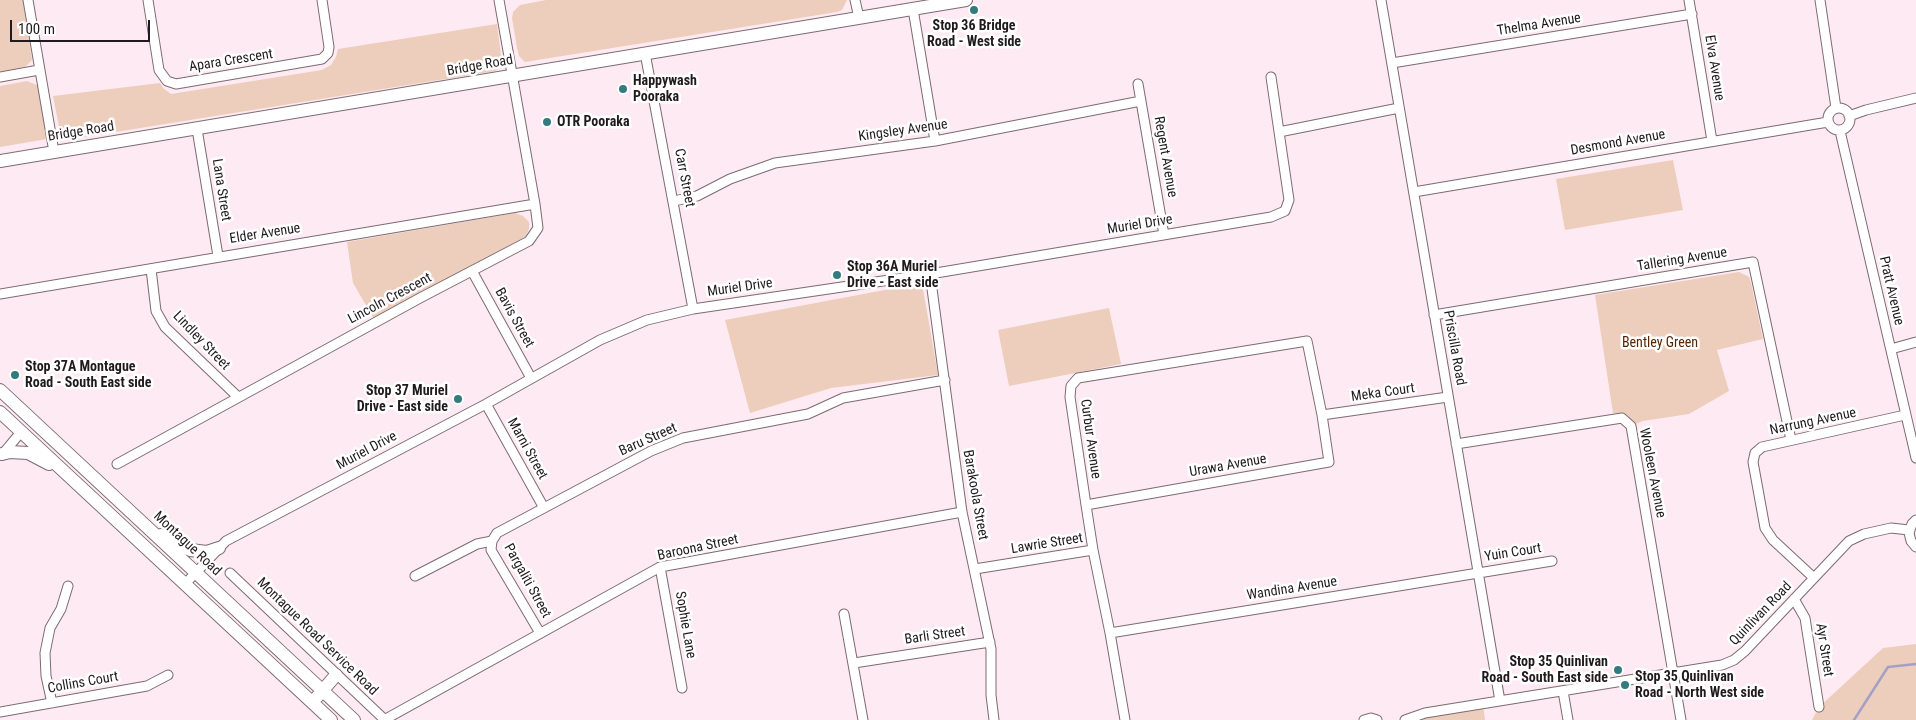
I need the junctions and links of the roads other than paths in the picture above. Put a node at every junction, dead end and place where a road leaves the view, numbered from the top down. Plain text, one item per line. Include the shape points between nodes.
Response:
1 (28, 0) edge
2 (148, 0) edge
3 (322, 0) edge
4 (499, 0) edge
5 (855, 0) edge
6 (966, 0) edge
7 (1381, 0) edge
8 (1689, 0) edge
9 (1820, 0) edge
10 (913, 9) junction
11 (1692, 14) junction
12 (859, 18) junction
13 (645, 53) junction
14 (1392, 63) junction
15 (39, 70) junction
16 (512, 76) junction
17 (0, 77) edge
18 (1270, 77) dead end
19 (1138, 84) dead end
20 (1916, 98) edge
21 (1141, 101) junction
22 (1399, 108) junction
23 (1836, 108) junction
24 (1849, 116) junction
25 (1828, 122) junction
26 (197, 129) junction
27 (1840, 131) junction
28 (1279, 132) junction
29 (935, 141) junction
30 (1712, 141) junction
31 (54, 152) junction
32 (0, 161) edge
33 (1414, 192) junction
34 (674, 201) junction
35 (535, 204) junction
36 (1164, 235) junction
37 (218, 256) junction
38 (151, 269) junction
39 (472, 271) junction
40 (930, 274) junction
41 (0, 294) edge
42 (693, 309) junction
43 (1434, 315) junction
44 (1916, 342) edge
45 (1891, 349) junction
46 (532, 378) junction
47 (944, 380) junction
48 (0, 390) edge
49 (238, 397) junction
50 (1448, 397) junction
51 (486, 404) junction
52 (0, 412) edge
53 (1905, 415) junction
54 (1322, 416) junction
55 (31, 419) junction
56 (20, 432) junction
57 (1792, 440) junction
58 (1456, 444) junction
59 (1, 456) edge
60 (1916, 458) edge
61 (117, 464) dead end
62 (63, 471) junction
63 (1086, 505) junction
64 (544, 508) junction
65 (962, 512) junction
66 (1916, 520) edge
67 (148, 528) junction
68 (1909, 530) junction
69 (492, 541) junction
70 (1916, 547) edge
71 (219, 548) junction
72 (1093, 550) junction
73 (1552, 561) dead end
74 (660, 567) junction
75 (975, 570) junction
76 (196, 572) junction
77 (230, 573) dead end
78 (1478, 573) junction
79 (415, 576) dead end
80 (1814, 578) junction
81 (184, 584) junction
82 (68, 586) dead end
83 (1794, 599) junction
84 (844, 614) dead end
85 (540, 633) junction
86 (1110, 633) junction
87 (990, 642) junction
88 (854, 663) junction
89 (1673, 673) junction
90 (168, 675) dead end
91 (336, 675) junction
92 (682, 688) dead end
93 (322, 690) junction
94 (1564, 690) junction
95 (1500, 701) junction
96 (52, 703) junction
97 (312, 703) junction
98 (1819, 707) dead end
99 (0, 712) edge
100 (331, 720) edge
101 (354, 720) edge
102 (385, 720) edge
103 (863, 720) edge
104 (994, 720) edge
105 (1125, 720) edge
106 (1364, 720) edge
107 (1377, 720) edge
108 (1405, 720) edge
109 (1568, 720) edge
110 (1681, 720) edge

1 - 15 street
2 - 3 street, Apara Crescent via 159,70 167,81 176,84 322,59 330,47
4 - 16 street, Lincoln Crescent
5 - 12 street
6 - 10 main road, Bridge Road
7 - 14 street, Priscilla Road
8 - 11 street, Elva Avenue
9 - 23 street
10 - 12 main road, Bridge Road
10 - 29 street
11 - 14 street, Thelma Avenue
11 - 30 street, Elva Avenue
12 - 13 main road, Bridge Road
13 - 16 main road, Bridge Road
13 - 34 street, Carr Street
14 - 22 street, Priscilla Road
15 - 17 street
15 - 31 street
16 - 26 main road, Bridge Road
16 - 35 street, Lincoln Crescent
18 - 28 street, Muriel Drive
19 - 21 street, Regent Avenue
20 - 24 street
21 - 29 street, Kingsley Avenue
21 - 36 street, Regent Avenue
22 - 28 street
22 - 33 street, Priscilla Road
23 - 24 street via 1843,109
23 - 25 street via 1829,114
24 - 27 street via 1848,126
25 - 27 street
25 - 30 street, Desmond Avenue
26 - 31 main road, Bridge Road
26 - 37 street, Lana Street
27 - 45 street, Pratt Avenue
28 - 36 street, Muriel Drive via 1289,200 1285,211 1271,217
29 - 34 street, Kingsley Avenue via 776,163 730,179 697,196
30 - 33 street, Desmond Avenue
31 - 32 main road, Bridge Road
33 - 43 street, Priscilla Road
34 - 42 street, Carr Street
35 - 37 street, Elder Avenue
35 - 39 street, Lincoln Crescent via 538,228 529,241
36 - 40 street, Muriel Drive
37 - 38 street, Elder Avenue
38 - 41 street, Elder Avenue
38 - 49 street, Lindley Street via 156,311 165,327
39 - 46 street, Bavis Street
39 - 49 street, Lincoln Crescent
40 - 42 street, Muriel Drive
40 - 47 street, Barakoola Street
42 - 46 street, Muriel Drive via 647,320 600,340
43 - 50 street, Priscilla Road
43 - 57 street, Tallering Avenue via 1754,262
44 - 45 street
45 - 53 street, Pratt Avenue
46 - 51 street, Muriel Drive
47 - 64 street, Baru Street via 843,398 808,414 683,438 651,451
47 - 65 street, Barakoola Street
48 - 55 main road, Montague Road
49 - 61 street, Lincoln Crescent
50 - 54 street, Meka Court
50 - 58 street, Priscilla Road
51 - 64 street, Marni Street
51 - 71 street, Muriel Drive via 226,541
52 - 56 main road
53 - 57 street, Narrung Avenue
53 - 60 street, Pratt Avenue
54 - 63 street, Urawa Avenue via 1329,462
54 - 63 street, Curbur Avenue via 1307,341 1078,378 1070,397
55 - 56 main road
55 - 67 main road, Montague Road
56 - 59 street
56 - 62 main road
57 - 80 street, Narrung Avenue via 1762,447 1755,452 1753,462 1765,528 1773,540
58 - 78 street, Priscilla Road
58 - 89 street, Wooleen Avenue via 1622,418 1631,426
59 - 62 main road via 10,452 28,453
62 - 81 main road
63 - 72 street, Curbur Avenue
64 - 69 street, Baru Street via 497,533
65 - 74 street, Baroona Street
65 - 75 street, Barakoola Street
66 - 68 street
67 - 71 main road via 190,550 208,552
67 - 76 main road, Montague Road
68 - 70 street via 1910,541
68 - 80 street, Quinlivan Road via 1890,528 1849,541
69 - 79 street, Baru Street via 477,544
69 - 85 street, Pargaliti Street via 491,550
71 - 76 street, Muriel Drive
72 - 75 street, Lawrie Street
72 - 86 street, Curbur Avenue
73 - 78 street, Yuin Court
74 - 85 street, Baroona Street
74 - 92 street, Sophie Lane
75 - 87 street, Barakoola Street
76 - 81 street, Muriel Drive
76 - 93 main road, Montague Road
77 - 91 street, Montague Road Service Road
78 - 86 street, Wandina Avenue
78 - 95 street, Priscilla Road
80 - 83 street, Quinlivan Road
81 - 97 main road
82 - 96 street via 61,609 50,628 45,653
83 - 89 street, Quinlivan Road via 1734,660
83 - 98 street, Ayr Street via 1805,618
84 - 88 street
85 - 102 street, Baroona Street
86 - 105 street, Curbur Avenue
87 - 88 street, Barli Street
87 - 104 street, Barakoola Street
88 - 103 street
89 - 94 street, Quinlivan Road
89 - 110 street
90 - 96 street, Collins Court via 147,686
91 - 93 main road
91 - 102 street, Montague Road Service Road
93 - 97 main road
93 - 101 main road, Montague Road
94 - 95 street, Quinlivan Road
94 - 109 street
95 - 108 street, Quinlivan Road via 1425,713
96 - 99 street, Collins Court
97 - 100 main road
106 - 107 street

